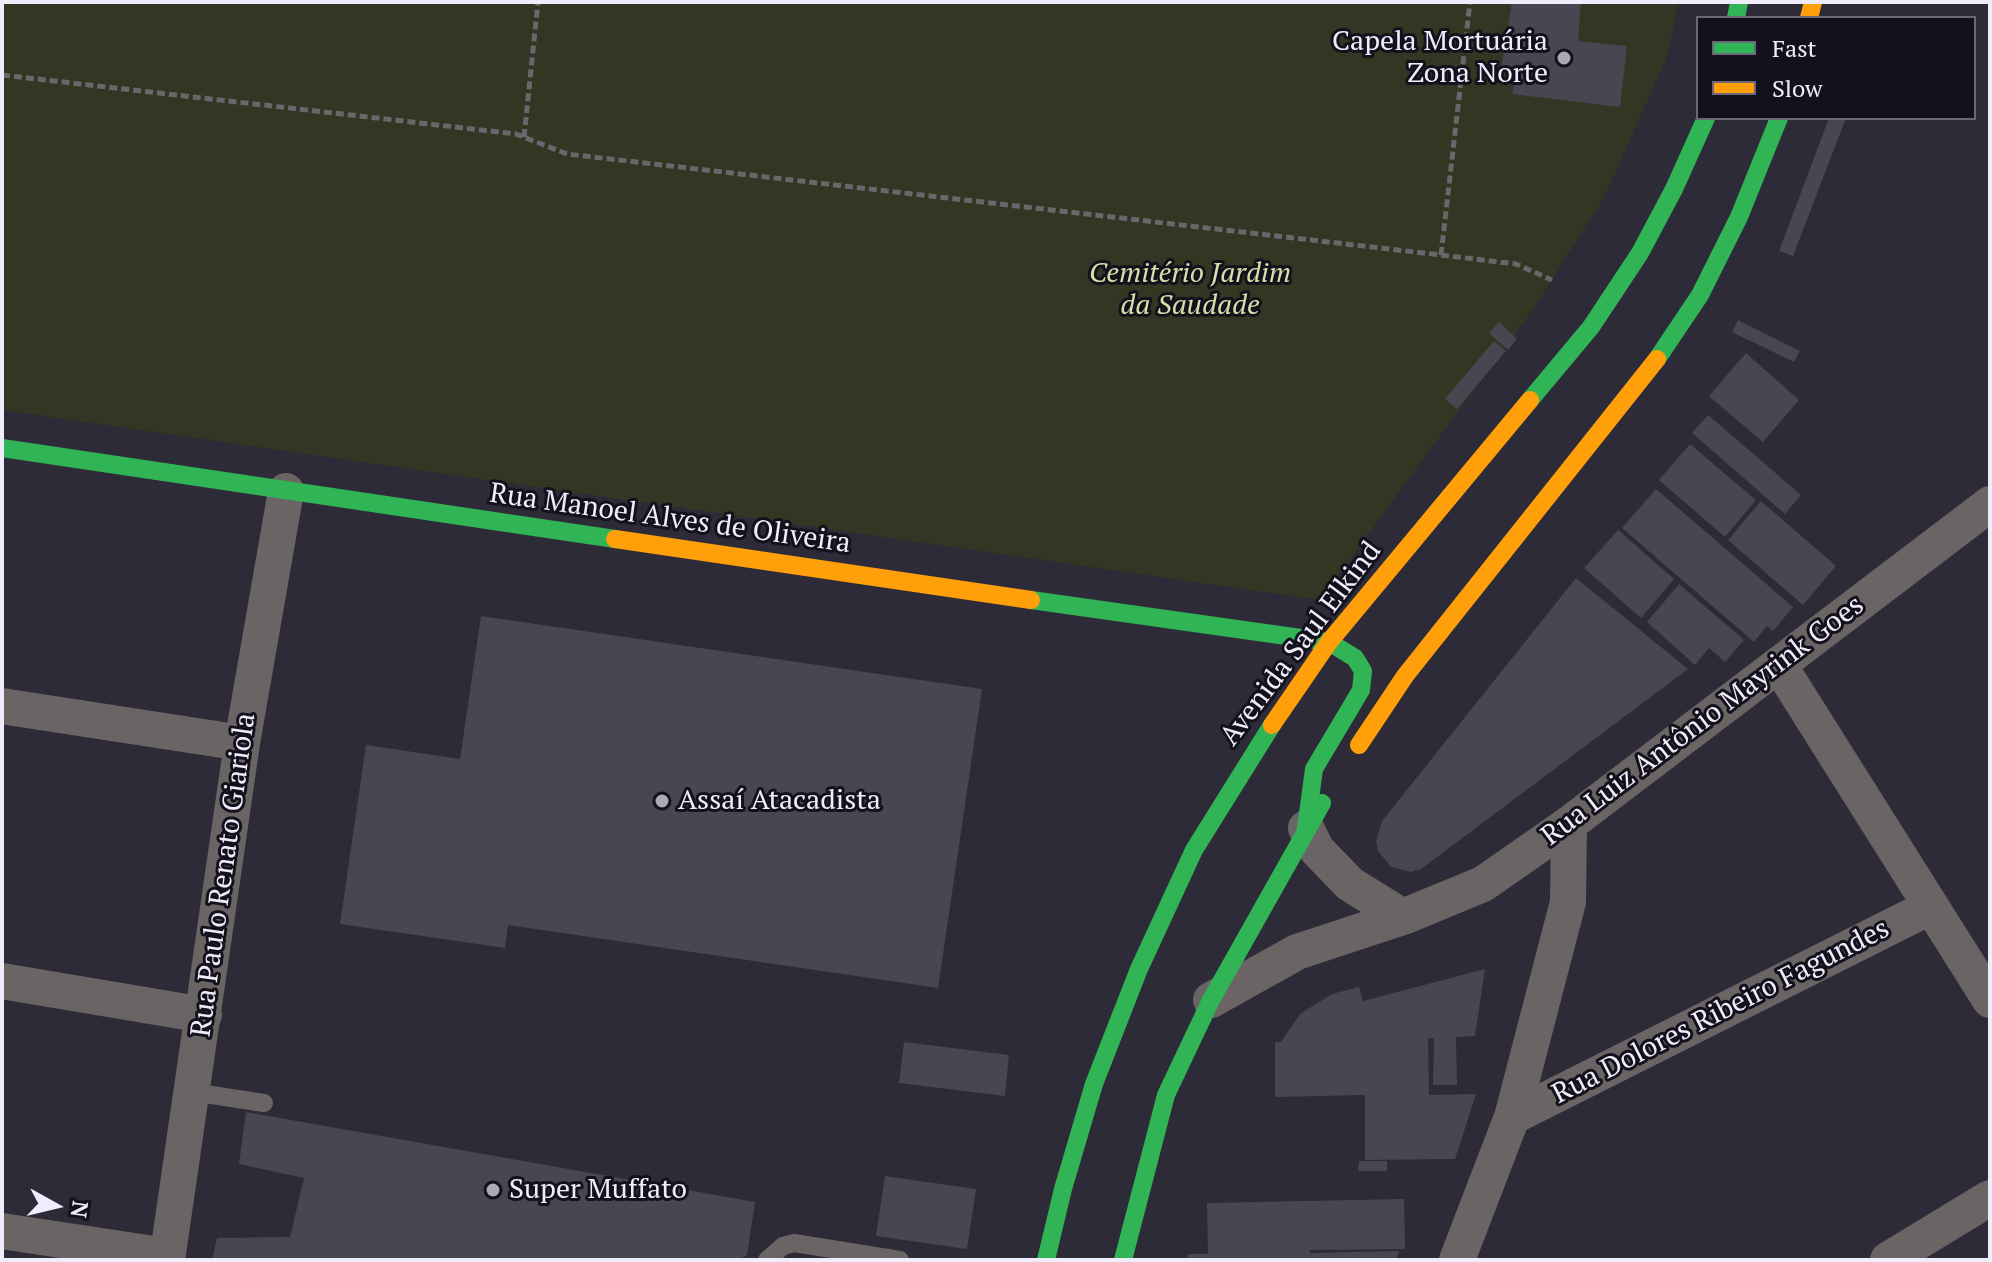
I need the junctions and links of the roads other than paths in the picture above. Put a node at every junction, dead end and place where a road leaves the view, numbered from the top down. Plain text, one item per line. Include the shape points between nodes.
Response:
1 (1705, 120) edge
2 (1778, 120) edge
3 (2, 448) edge
4 (286, 491) junction
5 (1990, 504) edge
6 (1329, 642) junction
7 (1779, 665) junction
8 (2, 706) edge
9 (242, 743) junction
10 (1350, 760) dead end
11 (1334, 784) dead end
12 (1569, 824) junction
13 (1306, 828) junction
14 (1930, 907) junction
15 (1403, 917) junction
16 (2, 981) edge
17 (1211, 1000) junction
18 (1990, 1000) edge
19 (204, 1015) junction
20 (192, 1092) junction
21 (264, 1103) dead end
22 (1512, 1117) junction
23 (1990, 1198) edge
24 (2, 1231) edge
25 (167, 1258) edge
26 (767, 1260) edge
27 (900, 1260) edge
28 (1046, 1260) edge
29 (1123, 1260) edge
30 (1457, 1260) edge
31 (1888, 1260) edge

1 - 6 main road, Avenida Saul Elkind via 1640,253 1591,327
2 - 10 main road via 1700,295 1652,367 1405,676
3 - 4 main road, Rua Manoel Alves de Oliveira
4 - 6 main road, Rua Manoel Alves de Oliveira
4 - 9 street, Rua Paulo Renato Giariola
5 - 7 street, Rua Luiz Antônio Mayrink Goes
6 - 13 main road via 1355,658 1363,671 1361,690 1314,769
6 - 28 main road, Avenida Saul Elkind via 1250,756 1194,850 1139,969 1094,1084
7 - 12 street, Rua Luiz Antônio Mayrink Goes
7 - 14 street
8 - 9 street
9 - 19 street, Rua Paulo Renato Giariola
11 - 13 main road
12 - 15 street, Rua Luiz Antônio Mayrink Goes via 1483,884
12 - 22 street via 1568,902
13 - 15 street via 1317,850 1350,884
13 - 17 main road
14 - 18 street
14 - 22 street, Rua Dolores Ribeiro Fagundes
15 - 17 street, Rua Luiz Antônio Mayrink Goes via 1297,952
16 - 19 street
17 - 29 main road via 1166,1095
19 - 20 street, Rua Paulo Renato Giariola
20 - 21 lane
20 - 25 street, Rua Paulo Renato Giariola
22 - 30 street
23 - 31 street
24 - 25 street
26 - 27 lane via 794,1243

